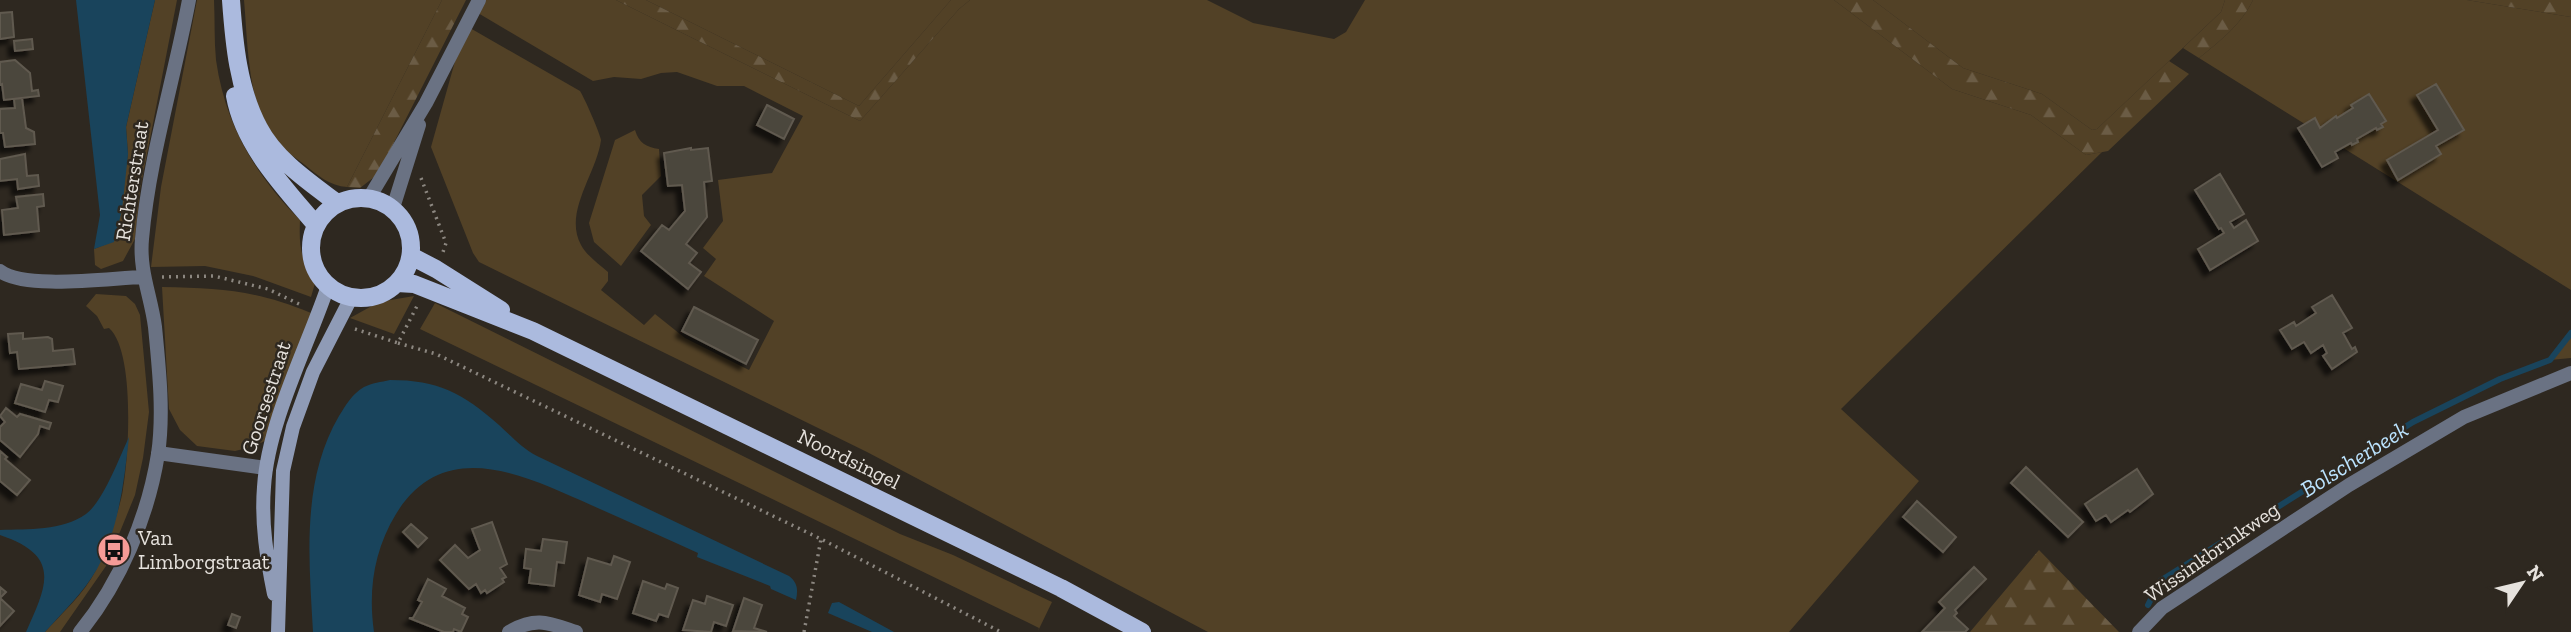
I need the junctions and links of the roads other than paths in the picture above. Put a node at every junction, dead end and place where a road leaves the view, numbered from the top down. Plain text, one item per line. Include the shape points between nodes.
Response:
1 (189, 0) edge
2 (231, 0) edge
3 (479, 0) edge
4 (237, 61) junction
5 (426, 103) junction
6 (369, 198) junction
7 (337, 203) junction
8 (393, 208) junction
9 (316, 225) junction
10 (411, 256) junction
11 (0, 271) edge
12 (143, 277) junction
13 (397, 283) junction
14 (328, 286) junction
15 (351, 298) junction
16 (534, 331) junction
17 (2571, 373) edge
18 (158, 453) junction
19 (267, 468) junction
20 (283, 471) junction
21 (277, 610) junction
22 (80, 632) edge
23 (278, 632) edge
24 (509, 632) edge
25 (576, 632) edge
26 (1142, 632) edge
27 (2139, 632) edge

1 - 12 street, Richterstraat via 146,201
2 - 4 main road
3 - 5 street
4 - 7 main road via 259,129 278,154
4 - 9 main road via 234,88 246,132
5 - 6 street
5 - 8 street
6 - 7 main road
6 - 8 main road
7 - 9 main road
8 - 10 main road via 410,234
9 - 14 main road via 312,257
10 - 13 main road
10 - 16 main road, Noordsingel
11 - 12 street via 8,278 33,282
12 - 18 street, Richterstraat via 155,325
13 - 15 main road via 380,295
13 - 16 main road, Noordsingel via 406,282
14 - 15 main road
14 - 19 main road, Goorsestraat via 278,420
15 - 20 main road, Goorsestraat via 313,372
16 - 26 main road, Noordsingel
17 - 27 street, Wissinkbrinkweg via 2464,418 2349,485 2162,608
18 - 19 street
18 - 22 street, Richterstraat via 128,552
19 - 20 main road
19 - 21 main road, Goorsestraat via 264,519
20 - 21 main road, Goorsestraat
21 - 23 main road, Goorsestraat
24 - 25 street via 544,621

